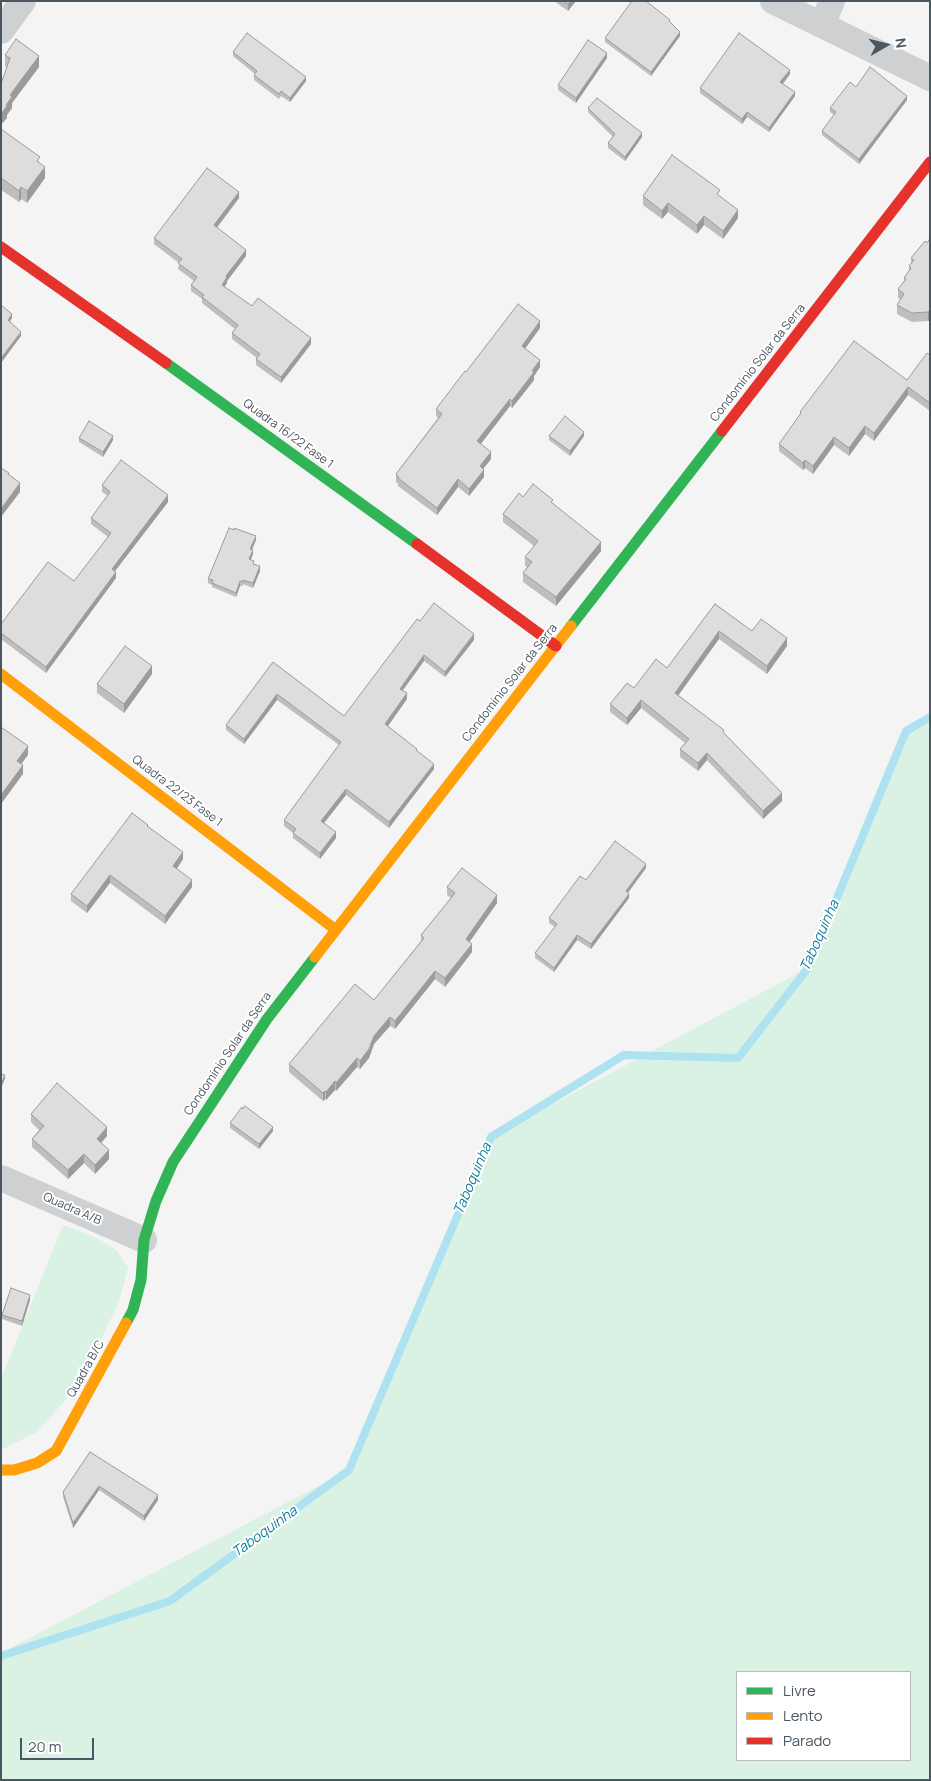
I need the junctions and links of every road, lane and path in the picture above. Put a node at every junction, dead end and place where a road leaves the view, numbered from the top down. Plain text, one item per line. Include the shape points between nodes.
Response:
1 (24, 1) edge
2 (773, 1) edge
3 (832, 1) edge
4 (822, 25) junction
5 (1, 31) edge
6 (930, 78) edge
7 (930, 162) edge
8 (1, 247) edge
9 (556, 646) junction
10 (1, 674) edge
11 (336, 930) junction
12 (1, 1178) edge
13 (144, 1240) junction
14 (1, 1470) edge

1 - 5 street
2 - 4 street
3 - 4 street
4 - 6 street
7 - 9 street, Condomínio Solar da Serra
8 - 9 street, Quadra 16/22 Fase 1 via 270,437
9 - 11 street, Condomínio Solar da Serra
10 - 11 street, Quadra 22/23 Fase 1
11 - 13 street, Condomínio Solar da Serra via 267,1018 173,1162
12 - 13 street, Quadra A/B
13 - 14 street, Quadra B/C via 141,1280 133,1310 56,1452 37,1463

